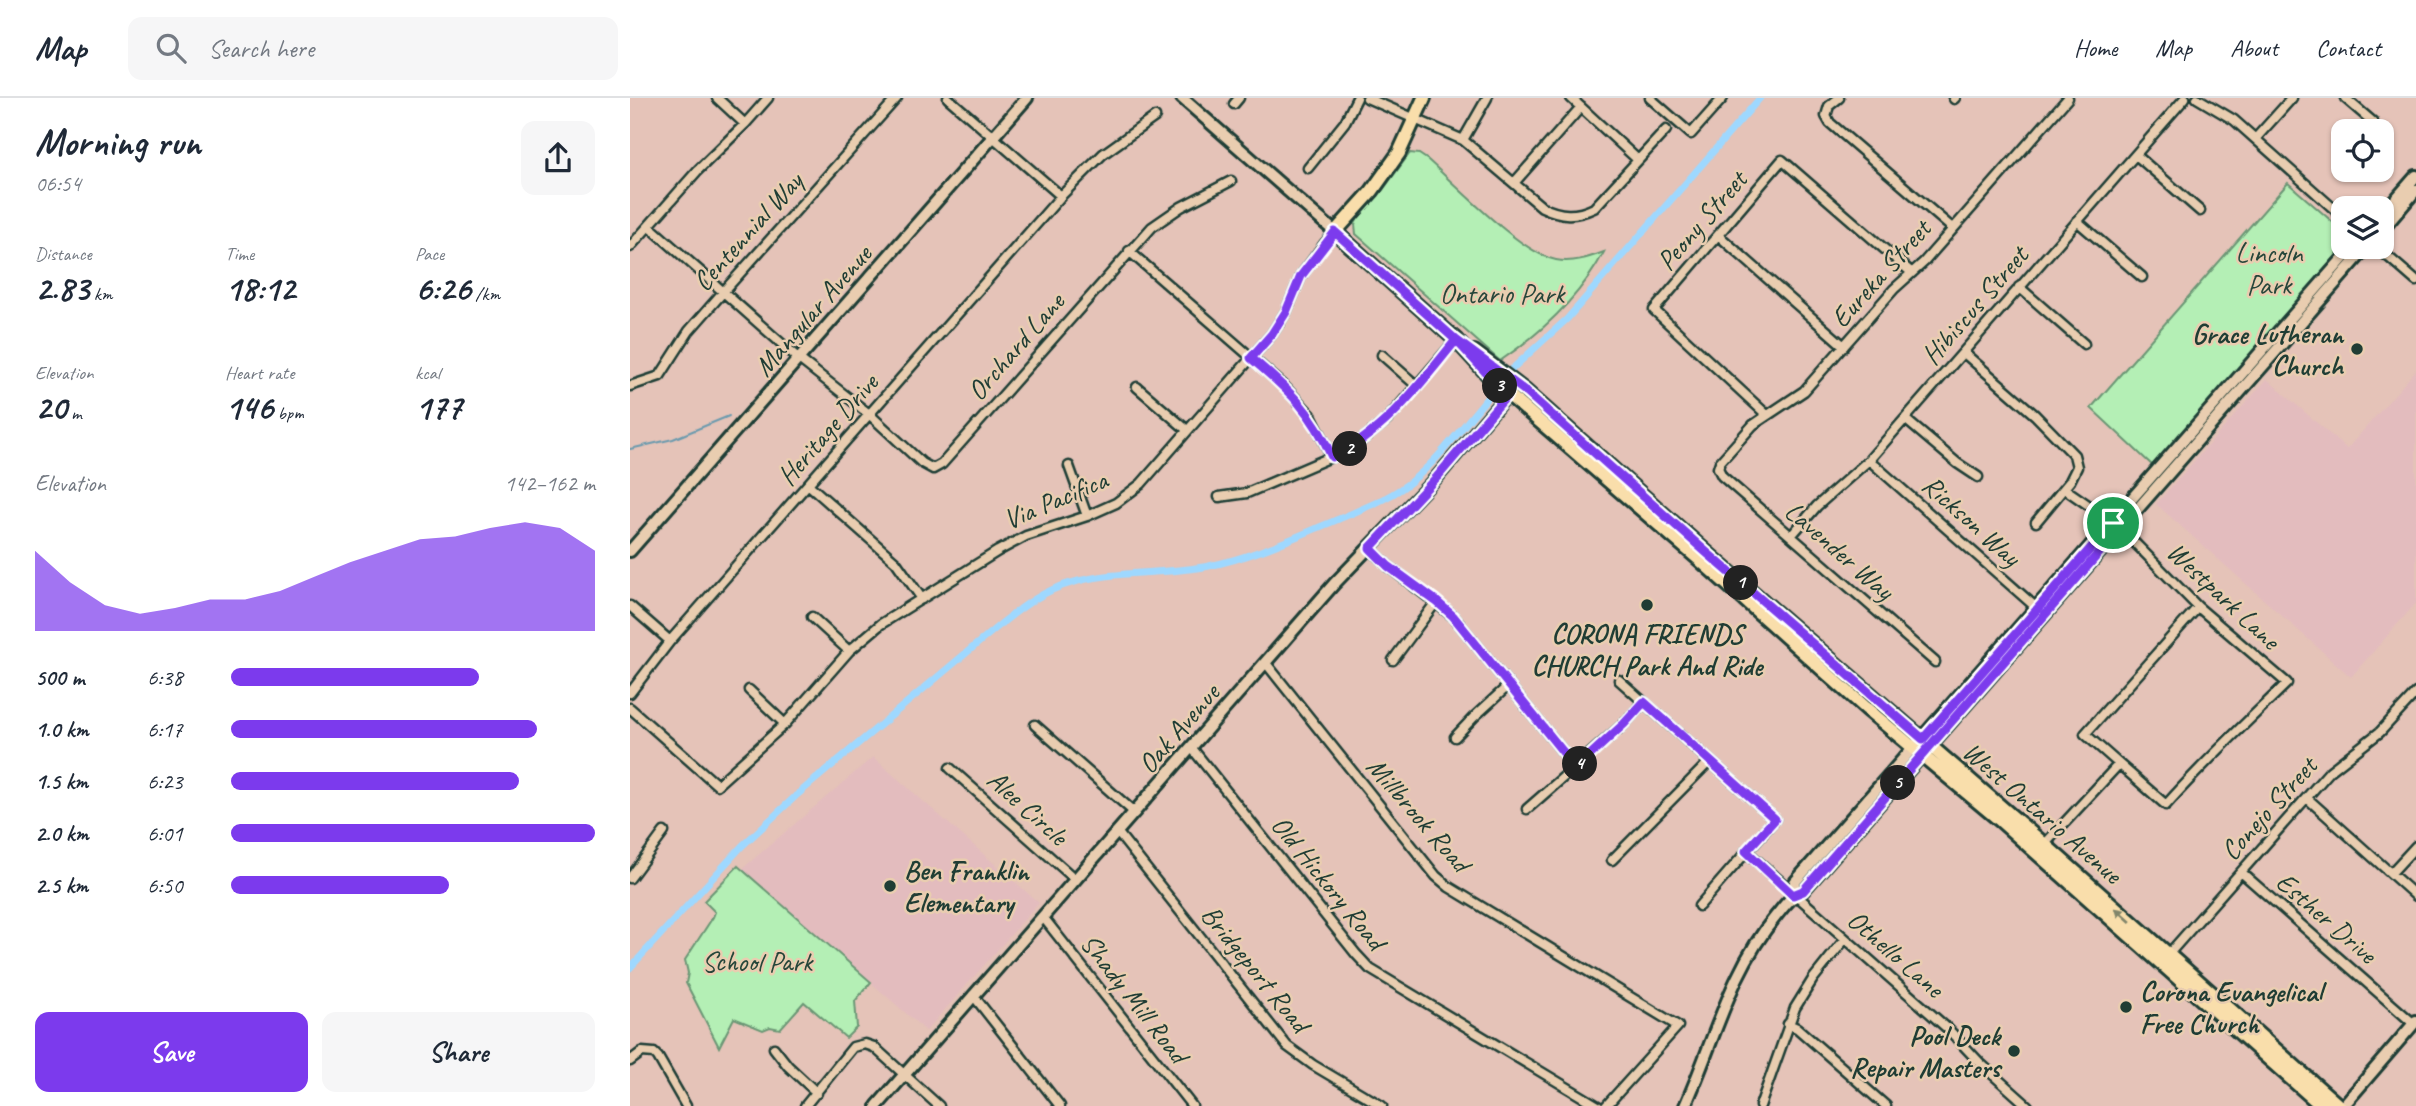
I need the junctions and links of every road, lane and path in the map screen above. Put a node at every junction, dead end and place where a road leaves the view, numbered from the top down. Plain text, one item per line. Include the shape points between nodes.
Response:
1 (717, 98) edge
2 (768, 98) edge
3 (897, 98) edge
4 (948, 98) edge
5 (1027, 98) edge
6 (1182, 98) edge
7 (1357, 98) edge
8 (1367, 98) edge
9 (1424, 98) edge
10 (1487, 98) edge
11 (1571, 98) edge
12 (1650, 98) edge
13 (1723, 98) edge
14 (1839, 98) edge
15 (2068, 98) edge
16 (2185, 98) edge
17 (2197, 98) edge
18 (2292, 98) edge
19 (2345, 98) edge
20 (1581, 107) junction
21 (1155, 117) dead end
22 (2370, 119) edge
23 (1415, 120) junction
24 (745, 124) junction
25 (1666, 130) dead end
26 (992, 138) junction
27 (2256, 138) junction
28 (1463, 140) junction
29 (2136, 155) junction
30 (1638, 160) junction
31 (1308, 168) dead end
32 (2416, 176) edge
33 (1231, 181) dead end
34 (1514, 183) junction
35 (2416, 190) edge
36 (1061, 196) junction
37 (2394, 201) edge
38 (2331, 206) edge
39 (2200, 211) dead end
40 (2394, 216) edge
41 (2077, 221) junction
42 (649, 226) junction
43 (1952, 228) junction
44 (1335, 232) junction
45 (1718, 235) junction
46 (630, 247) edge
47 (1129, 251) junction
48 (2344, 259) edge
49 (2356, 259) edge
50 (2391, 259) edge
51 (1912, 273) junction
52 (2142, 277) dead end
53 (2416, 281) edge
54 (2019, 287) junction
55 (723, 291) junction
56 (1456, 340) junction
57 (2084, 344) dead end
58 (1844, 346) junction
59 (1964, 352) junction
60 (1381, 355) dead end
61 (1251, 358) junction
62 (799, 359) junction
63 (630, 386) edge
64 (1417, 386) junction
65 (1137, 387) dead end
66 (1513, 389) junction
67 (869, 414) junction
68 (1767, 415) junction
69 (1905, 419) junction
70 (1187, 430) junction
71 (1332, 457) junction
72 (1869, 460) junction
73 (1069, 466) dead end
74 (1718, 468) joint
75 (1978, 477) dead end
76 (809, 485) junction
77 (2065, 489) junction
78 (1219, 497) dead end
79 (1087, 516) junction
80 (2036, 523) dead end
81 (2116, 526) junction
82 (1791, 536) junction
83 (1370, 548) junction
84 (630, 551) edge
85 (922, 599) junction
86 (1436, 601) junction
87 (630, 606) edge
88 (2198, 607) junction
89 (2041, 612) junction
90 (812, 617) dead end
91 (670, 641) junction
92 (849, 651) junction
93 (1393, 660) dead end
94 (1265, 662) junction
95 (1935, 662) dead end
96 (1619, 680) dead end
97 (1509, 685) junction
98 (749, 690) dead end
99 (630, 693) edge
100 (2416, 693) edge
101 (1644, 702) junction
102 (630, 708) edge
103 (785, 724) junction
104 (1035, 725) dead end
105 (1455, 737) dead end
106 (1191, 747) junction
107 (1922, 747) junction
108 (1709, 762) junction
109 (2119, 764) junction
110 (950, 768) dead end
111 (1576, 768) junction
112 (2308, 799) junction
113 (1527, 809) dead end
114 (1135, 813) junction
115 (664, 832) dead end
116 (1118, 832) junction
117 (2416, 846) edge
118 (2041, 849) junction
119 (1746, 851) junction
120 (1612, 860) dead end
121 (2241, 872) junction
122 (2391, 873) junction
123 (630, 878) edge
124 (1076, 880) junction
125 (1793, 895) junction
126 (2416, 896) edge
127 (1699, 906) dead end
128 (1043, 917) junction
129 (1844, 939) junction
130 (2165, 959) junction
131 (973, 995) junction
132 (2415, 1023) edge
133 (1788, 1024) junction
134 (774, 1048) dead end
135 (630, 1061) edge
136 (905, 1074) junction
137 (817, 1093) junction
138 (686, 1106) edge
139 (805, 1106) edge
140 (877, 1106) edge
141 (939, 1106) edge
142 (1060, 1106) edge
143 (1192, 1106) edge
144 (1382, 1106) edge
145 (1598, 1106) edge
146 (1605, 1106) edge
147 (1685, 1106) edge
148 (1760, 1106) edge
149 (1886, 1106) edge
150 (2028, 1106) edge
151 (2322, 1106) edge
152 (2341, 1106) edge

1 - 24 street
2 - 24 street
3 - 55 street, Centennial Way
4 - 26 street
5 - 26 main road, Mangular Avenue
6 - 44 main road, West Ontario Avenue
7 - 31 street via 1345,122
8 - 23 street
9 - 23 main road, Via Pacifica
10 - 28 street
11 - 20 street
12 - 13 street via 1691,134
14 - 43 street via 1829,107 1826,116 1830,123
15 - 43 street, Eureka Street
16 - 29 street, Hibiscus Street
17 - 27 street
18 - 27 street
19 - 22 street
20 - 30 street
20 - 34 street
21 - 36 street, Heritage Drive via 1103,154
23 - 28 street
23 - 44 main road, Via Pacifica via 1372,191
24 - 42 street
25 - 30 street
26 - 36 street
26 - 62 main road, Mangular Avenue
27 - 38 street
28 - 34 street
29 - 39 street
29 - 41 street, Hibiscus Street
30 - 34 street via 1606,197 1581,214 1549,210
32 - 37 main road
33 - 47 street, Orchard Lane via 1181,207
35 - 40 main road
36 - 67 street, Heritage Drive
41 - 52 street
41 - 54 street, Hibiscus Street
42 - 46 street
42 - 55 street
43 - 51 street, Eureka Street
44 - 56 main road, West Ontario Avenue
44 - 61 street, Via Pacifica via 1301,276 1272,334
45 - 51 street, Peony Street via 1783,160
45 - 58 street
45 - 68 street, Peony Street via 1654,310
47 - 61 street
47 - 67 street, Orchard Lane via 942,464 933,469 922,463
48 - 81 main road
49 - 81 main road
50 - 53 street
51 - 58 street, Eureka Street
54 - 57 street
54 - 59 street, Hibiscus Street
55 - 62 street
55 - 63 street, Centennial Way via 660,376
56 - 64 street
56 - 66 main road, West Ontario Avenue
58 - 68 street, Eureka Street via 1804,391
59 - 69 street, Hibiscus Street
59 - 77 street via 2074,455 2077,467
60 - 64 street
61 - 70 street, Via Pacifica
61 - 71 street via 1311,415
62 - 67 street
62 - 84 main road, Mangular Avenue
64 - 71 street via 1372,433
65 - 70 street
66 - 83 main road, Oak Avenue
66 - 107 main road, West Ontario Avenue via 1706,552
67 - 76 street, Heritage Drive
68 - 74 street, Eureka Street
69 - 72 street, Hibiscus Street
69 - 75 street
70 - 79 street, Via Pacifica via 1141,484 1116,503
71 - 78 street via 1247,493
72 - 82 street, Hibiscus Street
72 - 89 street, Rickson Way
73 - 79 street
74 - 82 street, Lavender Way
76 - 85 street via 896,562
76 - 91 street, Heritage Drive
77 - 80 street
77 - 81 street, Westpark Lane
79 - 85 street, Via Pacifica via 1026,536
81 - 88 street, Westpark Lane
81 - 89 main road
82 - 95 street, Lavender Way
83 - 86 street
83 - 94 main road, Oak Avenue
85 - 92 street, Via Pacifica
86 - 93 street
86 - 97 street
87 - 91 street
88 - 109 street via 2085,734
88 - 109 street, Westpark Lane via 2287,683 2166,805
89 - 107 main road
90 - 92 street
91 - 99 street, Heritage Drive
92 - 103 street, Via Pacifica
94 - 106 main road, Oak Avenue
94 - 146 street, Millbrook Road via 1436,876 1678,1026
96 - 101 street
97 - 105 street
97 - 111 street
98 - 103 street
100 - 112 street, Conejo Street via 2380,732 2330,771
101 - 108 street
101 - 111 street
102 - 103 street, Via Pacifica via 717,785
104 - 114 street
106 - 114 main road, Oak Avenue
106 - 145 street, Old Hickory Road via 1370,969
107 - 118 main road, West Ontario Avenue
107 - 125 main road via 1803,891
108 - 119 street via 1775,819
108 - 120 street
109 - 118 street
110 - 124 street, Alee Circle
111 - 113 street
112 - 121 street, Conejo Street
112 - 122 street
114 - 116 main road, Oak Avenue
115 - 123 street
116 - 124 main road, Oak Avenue
116 - 144 street, Bridgeport Road via 1287,1045
117 - 122 street
118 - 130 main road, West Ontario Avenue
119 - 125 street, Othello Lane
119 - 127 street
121 - 130 street, Conejo Street
121 - 132 street, Esther Drive
122 - 126 street
124 - 128 main road, Oak Avenue
125 - 129 street, Othello Lane
125 - 147 main road via 1767,927 1728,994
128 - 131 main road, Oak Avenue
128 - 143 street, Shady Mill Road
129 - 133 street via 1813,979
129 - 150 street, Othello Lane
130 - 151 main road, West Ontario Avenue
130 - 152 main road, West Ontario Avenue
131 - 136 main road, Oak Avenue
131 - 142 street
132 - 152 main road
133 - 148 street
133 - 149 street
134 - 137 street
135 - 138 street via 637,1054 654,1053
136 - 137 street via 865,1044 853,1047
136 - 140 main road, Oak Avenue
136 - 141 street
137 - 139 street

